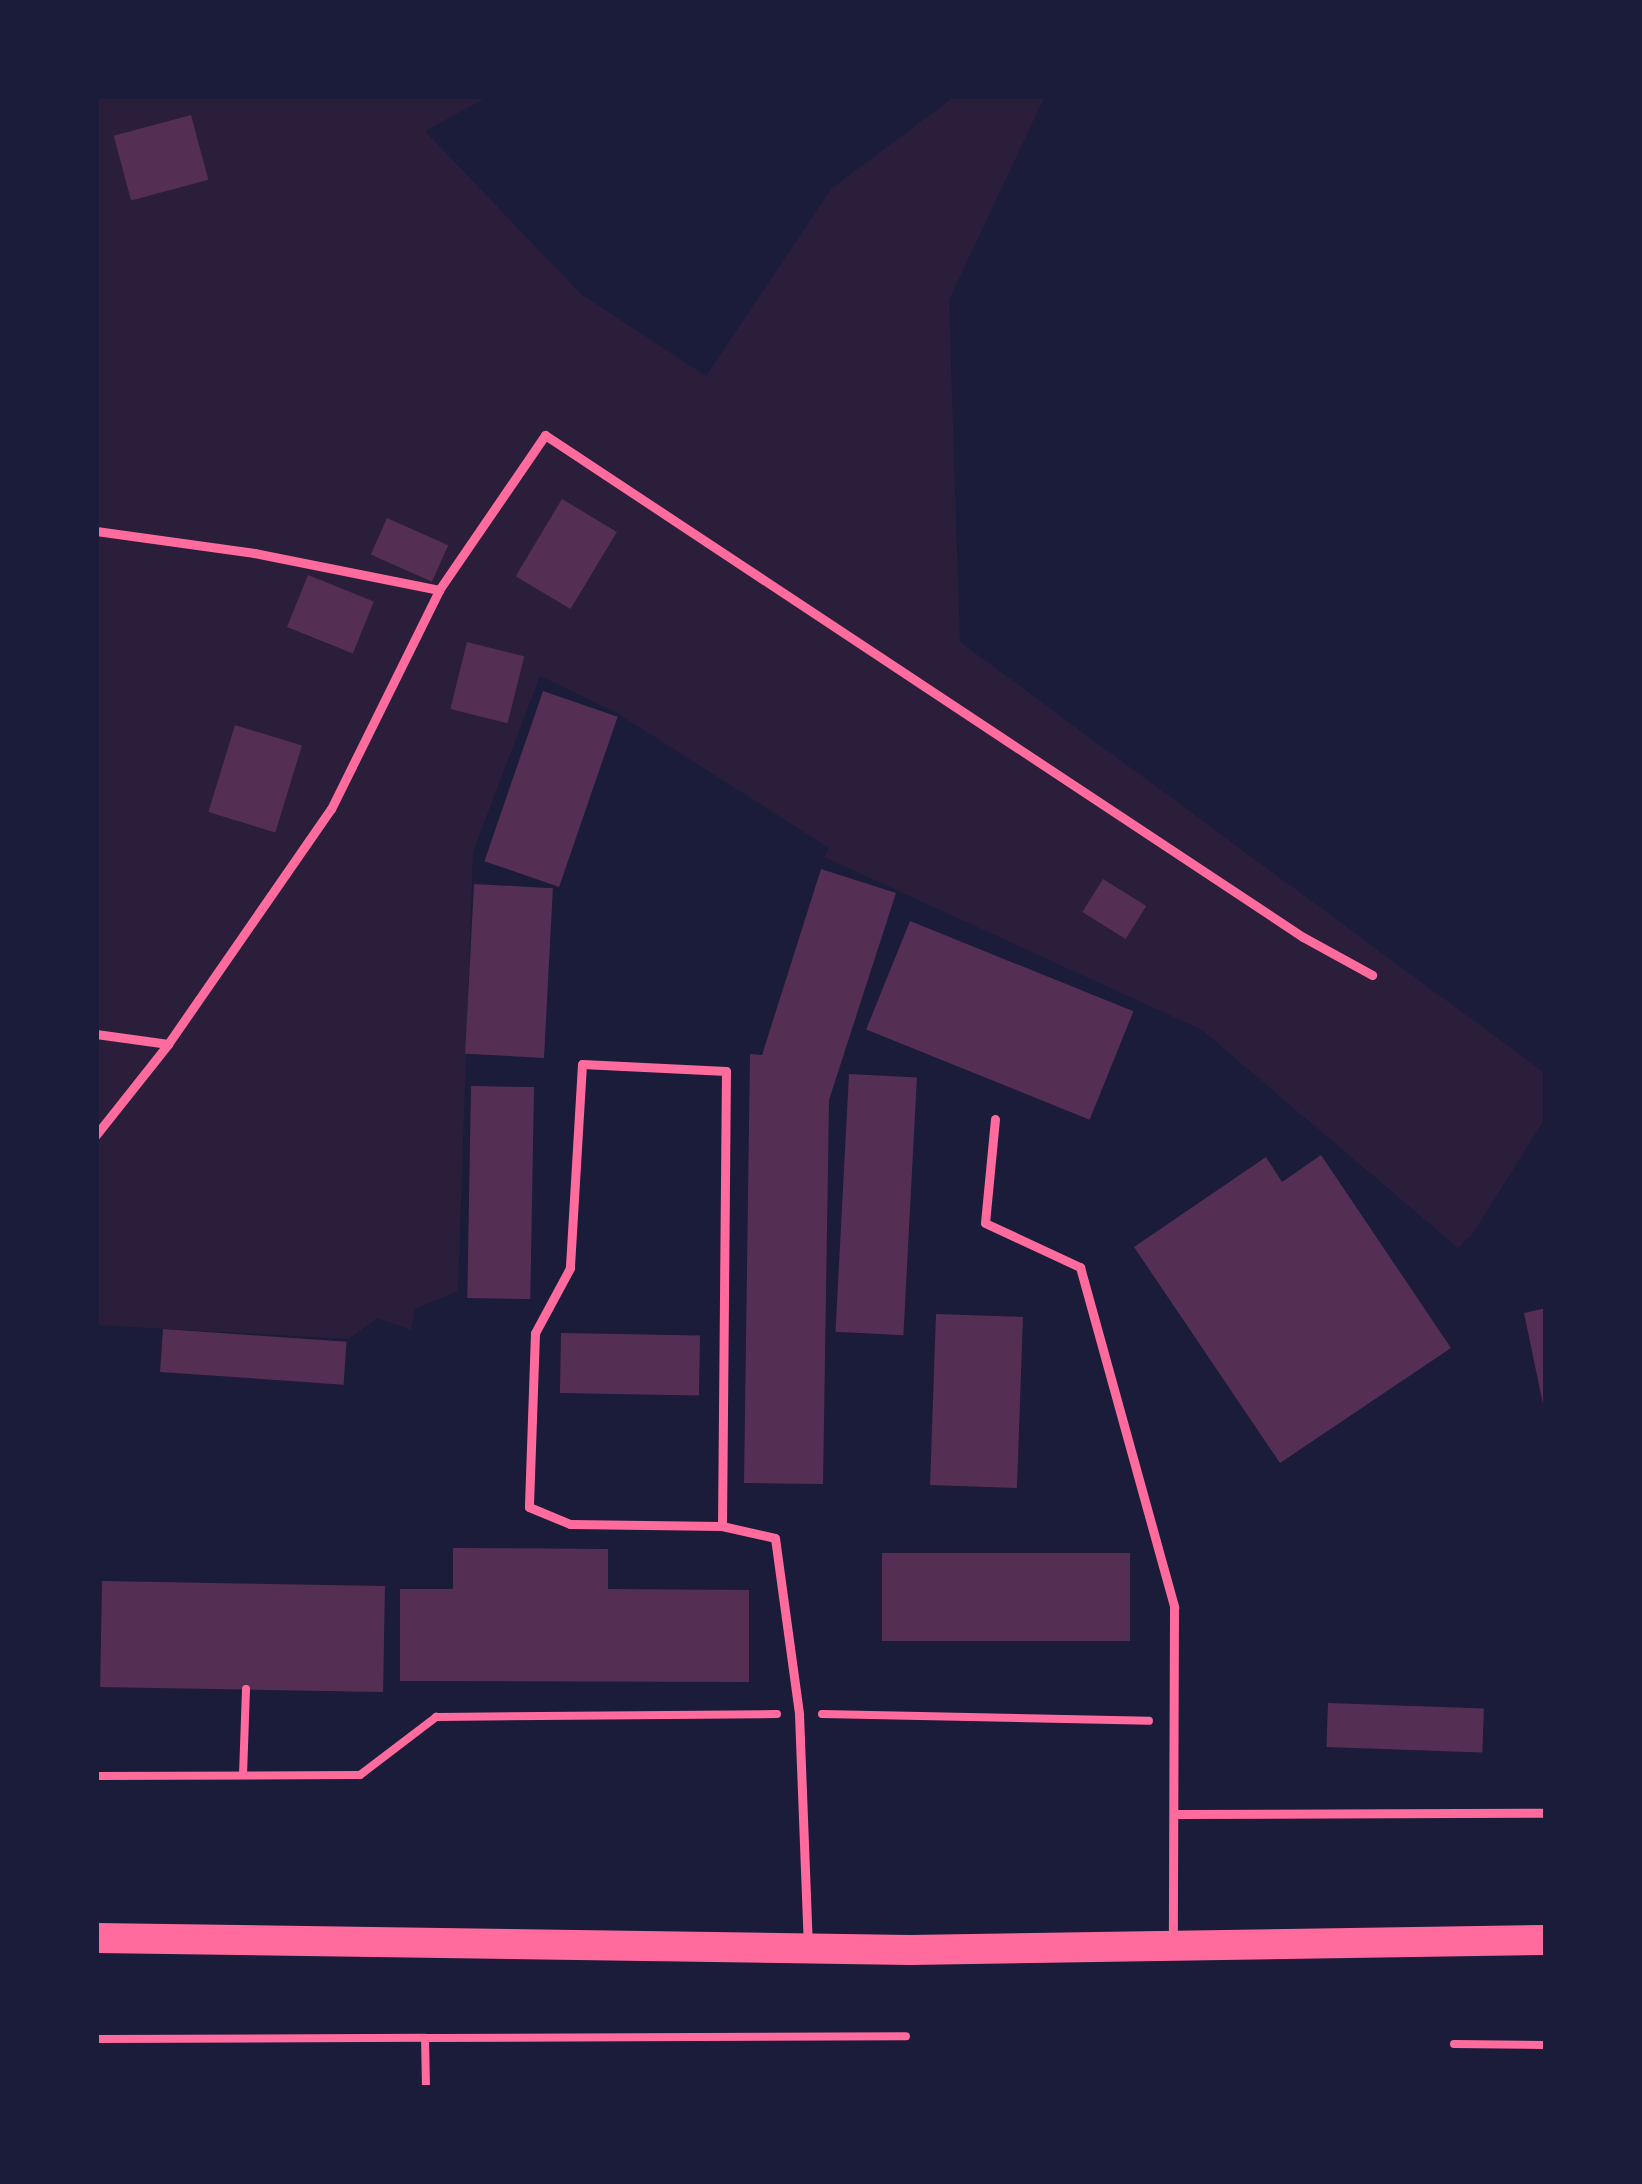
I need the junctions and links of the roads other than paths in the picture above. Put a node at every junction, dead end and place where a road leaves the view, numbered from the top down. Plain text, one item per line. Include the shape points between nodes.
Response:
1 (96, 531) edge
2 (439, 590) junction
3 (1372, 975) dead end
4 (96, 1034) edge
5 (168, 1044) junction
6 (995, 1119) dead end
7 (96, 1136) edge
8 (722, 1526) junction
9 (1546, 1813) edge
10 (1175, 1814) junction
11 (96, 1938) edge
12 (1546, 1940) edge
13 (1173, 1948) junction
14 (808, 1949) junction

1 - 2 lane
2 - 3 lane via 544,434
2 - 5 lane via 331,809
4 - 5 lane
5 - 7 lane
6 - 10 lane via 985,1223 1080,1267 1174,1607
8 - 8 lane via 569,1524 529,1507 535,1333 570,1268 583,1064 726,1071
8 - 14 lane via 775,1538 799,1714
9 - 10 lane
10 - 13 lane
11 - 14 main road
12 - 13 main road
13 - 14 main road

